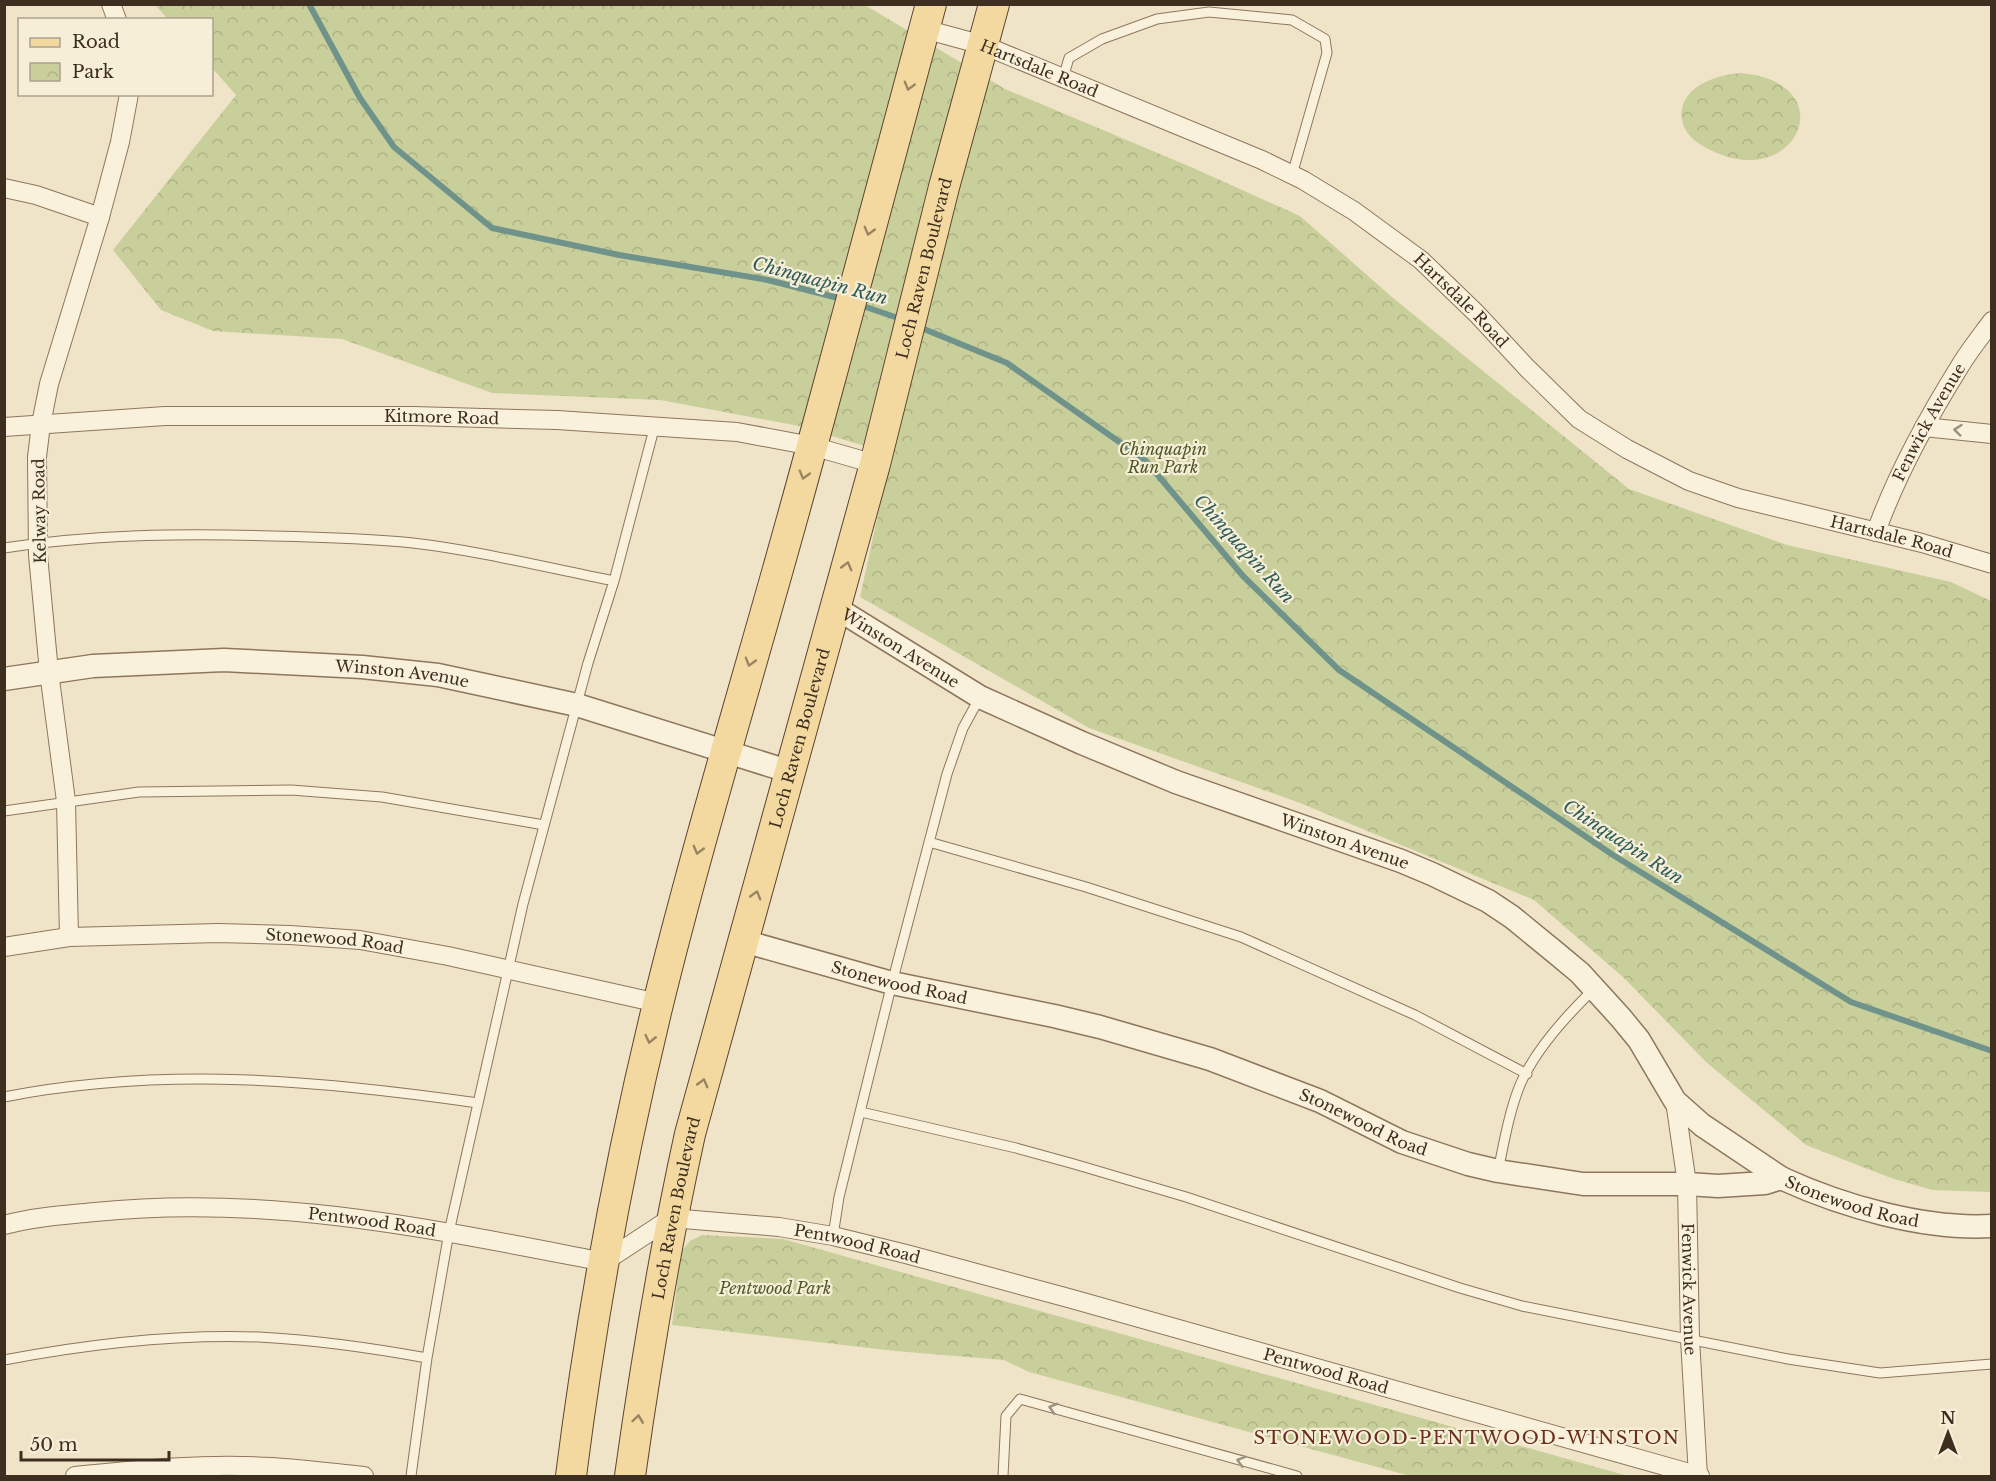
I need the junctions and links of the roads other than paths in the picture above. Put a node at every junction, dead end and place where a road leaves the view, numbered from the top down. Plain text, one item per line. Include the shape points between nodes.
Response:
1 (994, 4) edge
2 (928, 17) edge
3 (983, 45) junction
4 (1063, 78) junction
5 (129, 96) edge
6 (1292, 175) junction
7 (4, 188) edge
8 (100, 217) junction
9 (1992, 321) edge
10 (41, 424) junction
11 (656, 425) junction
12 (4, 427) edge
13 (1924, 427) junction
14 (1992, 434) edge
15 (812, 446) junction
16 (875, 464) junction
17 (1876, 532) junction
18 (38, 543) junction
19 (4, 548) edge
20 (1992, 564) edge
21 (614, 581) junction
22 (836, 608) junction
23 (49, 672) junction
24 (4, 679) edge
25 (980, 697) junction
26 (577, 705) junction
27 (725, 751) junction
28 (791, 772) junction
29 (66, 801) junction
30 (4, 811) edge
31 (544, 825) junction
32 (929, 842) junction
33 (69, 937) junction
34 (743, 941) junction
35 (4, 947) edge
36 (508, 970) junction
37 (892, 983) junction
38 (1594, 989) junction
39 (658, 1003) junction
40 (1527, 1074) junction
41 (4, 1097) edge
42 (1675, 1101) junction
43 (478, 1103) junction
44 (861, 1112) junction
45 (1498, 1171) junction
46 (1781, 1178) junction
47 (1687, 1184) junction
48 (671, 1218) junction
49 (4, 1225) edge
50 (1992, 1226) edge
51 (449, 1232) junction
52 (833, 1236) junction
53 (604, 1262) junction
54 (1690, 1339) junction
55 (427, 1358) junction
56 (4, 1360) edge
57 (1992, 1364) edge
58 (75, 1476) edge
59 (364, 1476) edge
60 (411, 1476) edge
61 (571, 1476) edge
62 (630, 1476) edge
63 (1002, 1476) edge
64 (1297, 1476) edge
65 (1699, 1476) edge

1 - 3 main road, Loch Raven Boulevard
2 - 3 street, Hartsdale Road
2 -> 15 main road
3 - 4 street, Hartsdale Road
3 - 16 main road, Loch Raven Boulevard
4 - 6 street, Hartsdale Road
4 - 6 lane via 1069,58 1102,39 1157,19 1209,12 1292,20 1325,39 1327,53
5 - 8 street, Kelway Road
6 - 17 street, Hartsdale Road via 1354,211 1420,260 1579,419 1627,449 1689,481 1738,498
7 - 8 street
8 - 10 street, Kelway Road via 49,384
9 - 13 street, Fenwick Avenue
10 - 11 street, Kitmore Road via 165,417 413,416
10 - 12 street, Kitmore Road
10 - 18 street, Kelway Road
11 - 15 street, Kitmore Road via 737,432
11 - 21 lane
14 -> 13 street
13 - 17 street, Fenwick Avenue
15 - 16 street, Kitmore Road
15 -> 27 main road
22 -> 16 main road, Loch Raven Boulevard
17 - 20 street, Hartsdale Road
18 - 19 lane
18 - 21 lane via 153,535 334,538 425,545
18 - 23 street, Kelway Road
21 - 26 lane
22 - 25 street, Winston Avenue
22 - 28 main road, Loch Raven Boulevard
23 - 24 street, Winston Avenue
23 - 26 street, Winston Avenue via 224,660 362,667 438,675
23 - 29 street, Kelway Road
25 - 32 lane via 963,728
25 - 38 street, Winston Avenue via 1176,782 1411,865 1460,887 1512,917
26 - 27 street, Winston Avenue
26 - 31 lane
27 - 28 street, Winston Avenue
27 -> 39 main road
34 -> 28 main road, Loch Raven Boulevard
29 - 30 lane
29 - 31 lane via 139,792 291,790 382,797
29 - 33 street, Kelway Road
31 - 36 lane
32 - 37 lane
32 - 40 lane via 1241,937 1415,1015
33 - 35 street, Stonewood Road
33 - 36 street, Stonewood Road via 218,933 360,940
34 - 37 street, Stonewood Road
48 -> 34 main road, Loch Raven Boulevard
36 - 39 street, Stonewood Road
36 - 43 lane
37 - 44 lane
37 - 45 street, Stonewood Road via 1101,1027 1210,1059 1320,1101 1402,1142
38 - 40 lane via 1561,1025
38 - 42 street, Winston Avenue via 1639,1040
39 -> 53 main road
40 - 45 lane via 1509,1119
41 - 43 lane via 85,1085 199,1078 265,1079
42 - 46 street, Winston Avenue via 1702,1125
42 - 47 street, Fenwick Avenue
43 - 51 lane
44 - 52 lane
44 - 54 lane via 1074,1164 1522,1306
45 - 47 street, Stonewood Road via 1583,1184
46 - 47 street, Stonewood Road via 1747,1185
46 - 50 street, Stonewood Road via 1814,1193 1900,1218
47 - 54 street, Fenwick Avenue
48 - 52 street, Pentwood Road
48 - 53 street
62 -> 48 main road, Loch Raven Boulevard
49 - 51 street, Pentwood Road via 53,1216 198,1206 318,1213
51 - 53 street, Pentwood Road
51 - 55 lane
52 - 65 street, Pentwood Road via 1072,1299
53 - 61 main road
54 - 57 lane via 1880,1373
54 - 65 street, Fenwick Avenue
55 - 56 lane via 321,1342 248,1337 112,1344
55 - 60 lane
58 - 59 street via 226,1466
64 -> 63 lane via 1020,1399 1006,1416

